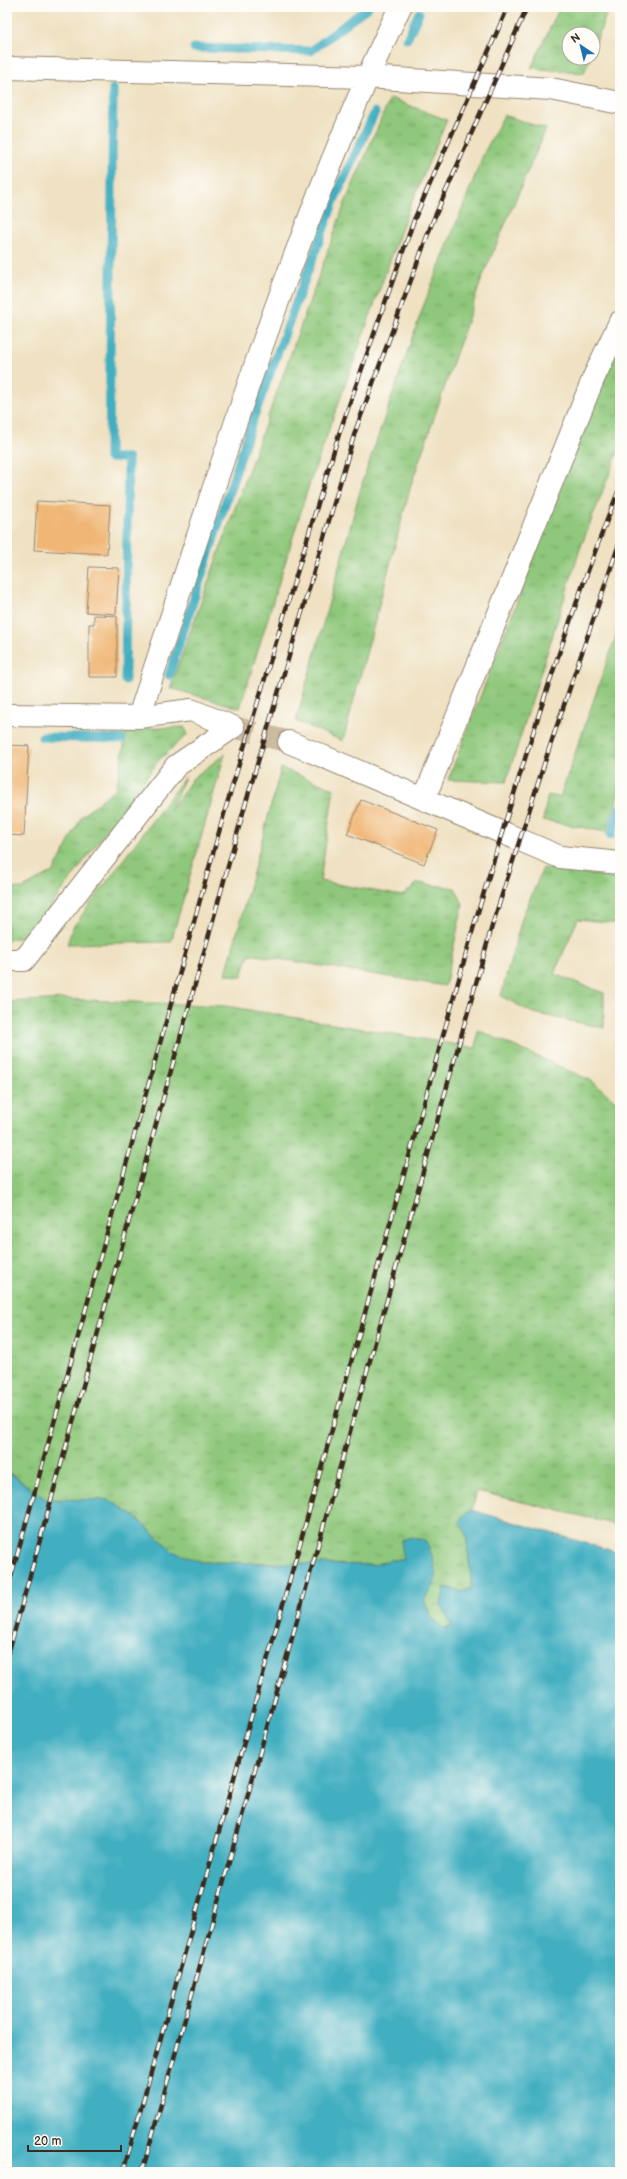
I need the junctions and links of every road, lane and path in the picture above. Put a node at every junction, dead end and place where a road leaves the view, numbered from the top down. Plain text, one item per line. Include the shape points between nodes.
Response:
1 (400, 7) edge
2 (7, 68) edge
3 (367, 77) junction
4 (620, 103) edge
5 (620, 322) edge
6 (7, 715) edge
7 (139, 717) junction
8 (289, 742) tunnel mouth
9 (424, 799) junction
10 (620, 863) edge
11 (7, 960) edge

1 - 3 street
2 - 3 street
3 - 4 street via 551,89
3 - 7 street via 312,210 222,464
5 - 9 street via 594,377
6 - 7 street
7 - 11 street via 191,710 234,727 176,766 24,960
8 - 9 street
9 - 10 street via 560,857

